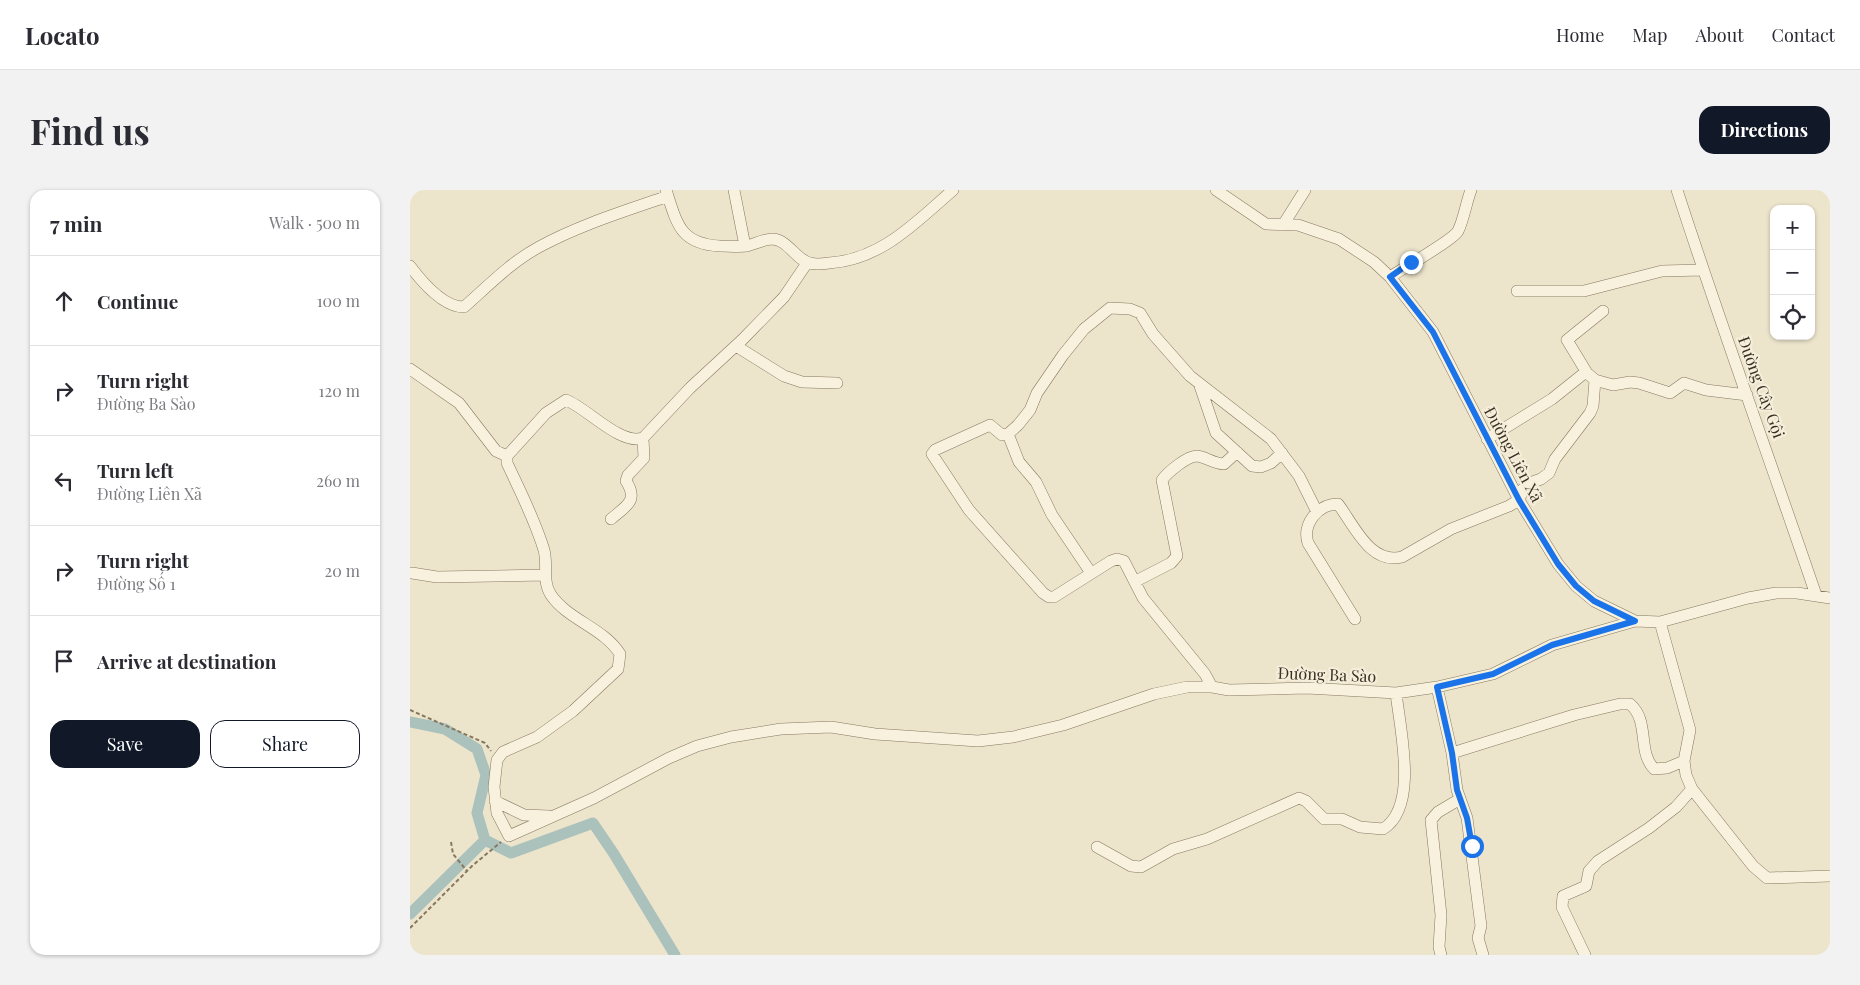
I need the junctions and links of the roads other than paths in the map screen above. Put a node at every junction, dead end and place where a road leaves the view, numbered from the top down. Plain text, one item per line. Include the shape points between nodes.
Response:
1 (734, 190) edge
2 (954, 190) edge
3 (1216, 190) edge
4 (1305, 190) edge
5 (1470, 190) edge
6 (1677, 190) edge
7 (667, 193) edge
8 (1283, 225) junction
9 (745, 246) junction
10 (807, 263) junction
11 (410, 266) edge
12 (1702, 270) junction
13 (1390, 277) junction
14 (1517, 292) dead end
15 (1603, 311) dead end
16 (736, 346) junction
17 (410, 369) edge
18 (1591, 377) junction
19 (837, 383) dead end
20 (1199, 383) junction
21 (1747, 395) junction
22 (1008, 434) junction
23 (643, 438) junction
24 (1487, 439) junction
25 (1238, 452) junction
26 (1282, 453) junction
27 (507, 456) junction
28 (1519, 500) junction
29 (1317, 512) junction
30 (611, 519) dead end
31 (412, 573) dead end
32 (1091, 573) junction
33 (546, 575) junction
34 (1136, 581) junction
35 (1816, 595) junction
36 (1830, 598) edge
37 (1355, 619) dead end
38 (1635, 621) junction
39 (1660, 622) junction
40 (1212, 687) junction
41 (1437, 687) junction
42 (1396, 693) junction
43 (1452, 753) junction
44 (1684, 761) junction
45 (1692, 789) junction
46 (1460, 799) junction
47 (495, 801) junction
48 (556, 816) junction
49 (1097, 847) dead end
50 (1830, 876) edge
51 (1441, 955) edge
52 (1483, 955) edge
53 (1585, 955) edge

1 - 9 street
2 - 10 street via 872,254 836,263
3 - 8 street, Đường Liên Xã via 1258,220
4 - 8 street
5 - 13 street via 1458,232 1451,240
6 - 12 street, Đường Cây Gội
7 - 9 street via 680,229 689,239 709,245
7 - 11 street via 540,246 514,263 464,307 454,307 429,288
8 - 13 street, Đường Liên Xã via 1313,228 1339,239
9 - 10 street via 772,239 780,241
10 - 16 street via 784,297
12 - 14 street via 1662,271 1584,291
12 - 21 street, Đường Cây Gội
13 - 24 street, Đường Liên Xã via 1433,332
15 - 18 street via 1567,340
16 - 19 street via 784,376 802,382
16 - 23 street
17 - 27 street via 459,404 496,451
18 - 21 street via 1613,385 1639,383 1670,393 1684,383 1706,390
18 - 24 street via 1572,382
18 - 28 street via 1593,406 1587,418 1555,459 1549,473 1530,483
20 - 22 street via 1168,352 1140,313 1110,308 1084,329 1037,393 1030,410
20 - 25 street via 1216,434
20 - 26 street via 1271,438
21 - 35 street, Đường Cây Gội
22 - 32 street via 1019,462 1036,482 1052,515
22 - 32 street via 1002,435 990,425 932,454 969,510 1043,593 1054,597
23 - 27 street via 633,440 619,434 580,406 566,400 546,413
23 - 30 street via 644,458 626,481 632,496
24 - 28 street, Đường Liên Xã
25 - 26 street via 1252,466 1261,467
25 - 34 street via 1224,464 1198,456 1190,458 1162,480 1176,556 1171,563
26 - 29 street via 1299,476
27 - 33 street via 507,463 544,551
28 - 29 street via 1451,529 1394,559 1376,553 1338,504
28 - 38 street, Đường Liên Xã via 1558,564 1576,586 1594,601
29 - 37 street via 1307,527 1308,543
31 - 33 street via 437,577
32 - 34 street via 1118,559 1124,562
33 - 47 street via 548,591 555,600 615,646 620,654 618,670 552,728 503,752 497,760
34 - 40 street via 1143,598
35 - 36 street, Đường Liên Xã
35 - 39 street, Đường Liên Xã via 1776,593 1758,596
38 - 39 street, Đường Liên Xã
38 - 41 street, Đường Ba Sào via 1552,645 1493,674
39 - 44 street via 1690,730
40 - 42 street, Đường Ba Sào
40 - 48 street, Đường Ba Sào via 1154,694 1063,725 978,742 831,727 781,729 731,738 697,746 669,758
41 - 42 street, Đường Ba Sào
41 - 43 street
42 - 49 street via 1404,795 1397,817 1383,829 1360,827 1342,819 1324,819 1300,798 1207,839 1174,849 1141,867 1131,866
43 - 44 street via 1574,715 1630,704 1638,710 1648,763 1654,769
43 - 46 street
44 - 45 street
45 - 50 street via 1753,866 1767,878
45 - 53 street via 1649,828 1598,862 1589,871 1586,886 1563,896 1562,907
46 - 51 street via 1431,820 1441,915
46 - 52 street via 1472,846 1481,918 1478,938
47 - 48 street via 524,815
47 - 48 street, Đường Ba Sào via 497,813 509,836

